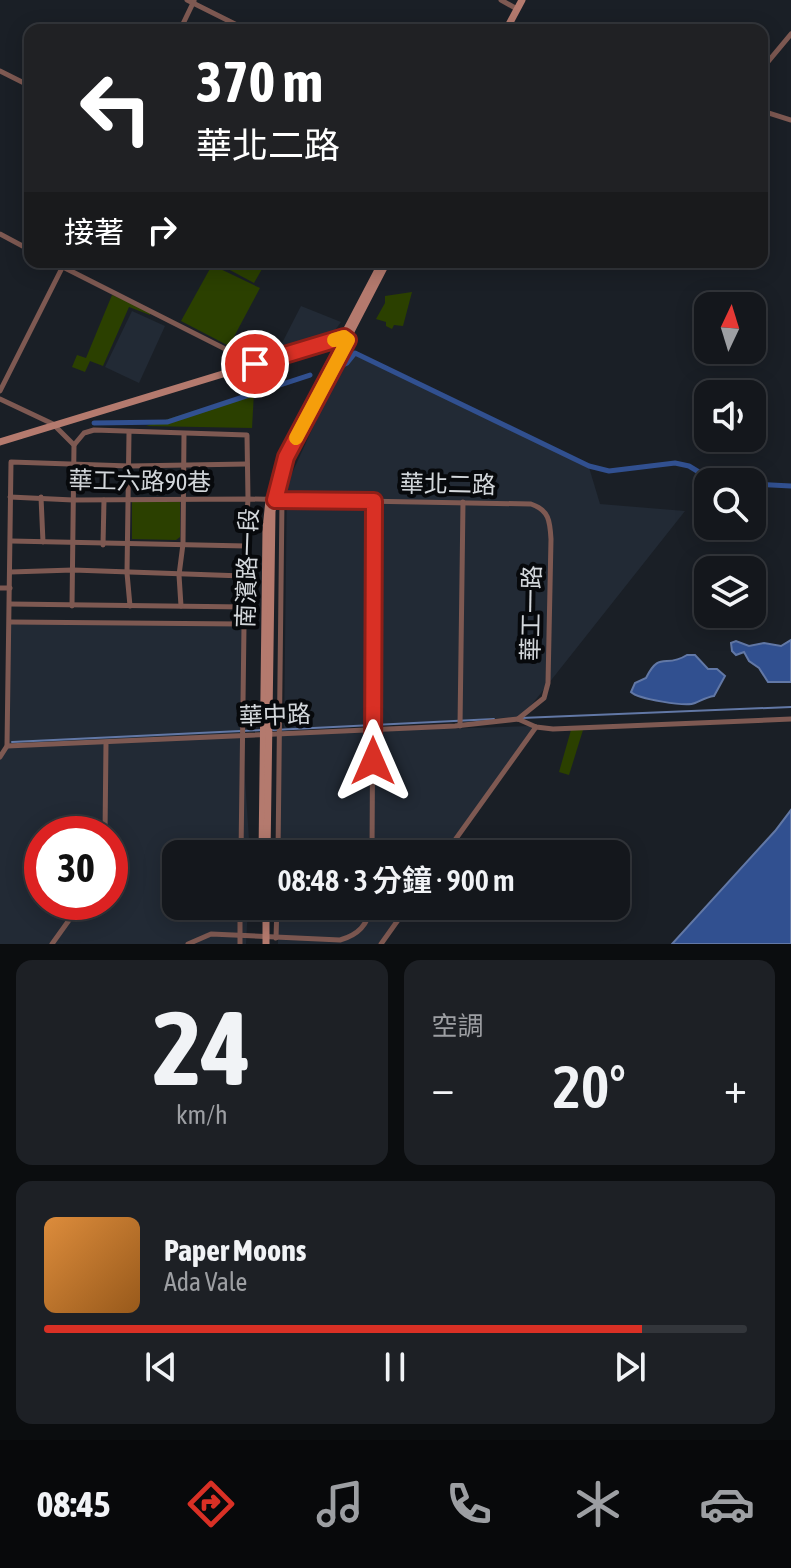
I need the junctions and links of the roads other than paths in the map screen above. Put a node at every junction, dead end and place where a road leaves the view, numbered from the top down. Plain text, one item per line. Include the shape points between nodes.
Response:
1 (501, 0) edge
2 (191, 1) edge
3 (517, 4) edge
4 (182, 24) edge
5 (235, 24) edge
6 (507, 24) edge
7 (791, 34) edge
8 (768, 62) edge
9 (0, 71) edge
10 (24, 83) edge
11 (768, 113) edge
12 (791, 120) edge
13 (0, 234) edge
14 (24, 247) edge
15 (62, 268) edge
16 (72, 268) edge
17 (380, 268) edge
18 (346, 338) junction
19 (255, 364) junction
20 (0, 391) edge
21 (0, 399) edge
22 (53, 424) junction
23 (129, 433) junction
24 (184, 434) junction
25 (0, 442) edge
26 (74, 445) junction
27 (73, 463) junction
28 (247, 464) junction
29 (129, 466) junction
30 (184, 466) junction
31 (10, 497) junction
32 (41, 497) junction
33 (248, 499) junction
34 (73, 500) junction
35 (104, 500) junction
36 (129, 500) junction
37 (275, 500) junction
38 (183, 501) junction
39 (374, 501) junction
40 (463, 502) junction
41 (531, 504) joint
42 (11, 541) junction
43 (43, 542) junction
44 (72, 542) junction
45 (127, 543) junction
46 (183, 544) junction
47 (103, 545) junction
48 (246, 546) junction
49 (73, 570) junction
50 (10, 572) junction
51 (127, 573) junction
52 (179, 575) junction
53 (243, 576) junction
54 (0, 588) edge
55 (10, 588) junction
56 (10, 604) junction
57 (72, 606) junction
58 (130, 606) junction
59 (181, 606) junction
60 (10, 622) junction
61 (518, 719) junction
62 (791, 719) edge
63 (460, 726) junction
64 (539, 728) junction
65 (373, 730) junction
66 (266, 733) junction
67 (280, 733) junction
68 (242, 734) junction
69 (106, 743) junction
70 (7, 746) junction
71 (0, 757) edge
72 (105, 816) edge
73 (241, 840) edge
74 (265, 840) edge
75 (278, 840) edge
76 (372, 840) edge
77 (455, 840) edge
78 (69, 920) edge
79 (240, 920) edge
80 (264, 920) edge
81 (277, 920) edge
82 (365, 920) edge
83 (398, 920) edge
84 (240, 935) junction
85 (276, 938) junction
86 (263, 940) edge
87 (52, 944) edge
88 (188, 944) edge
89 (240, 944) edge
90 (381, 944) edge

1 - 3 street
2 - 4 street
2 - 5 street
3 - 6 main road
7 - 8 street
9 - 10 street
11 - 12 street
13 - 14 street
15 - 20 street
16 - 19 street
17 - 18 main road, 南濱路一段
18 - 19 main road
18 - 37 main road, 南濱路一段 via 283,451
19 - 22 main road
21 - 22 street
22 - 25 main road
22 - 26 street
23 - 24 street
23 - 26 street via 94,430
23 - 29 street
24 - 28 street via 247,435
24 - 30 street
26 - 27 street
27 - 29 street, 華工六路90巷
27 - 31 street, 華工六路90巷 via 11,462
27 - 34 street
28 - 30 street, 華工六路90巷
28 - 33 street
29 - 30 street, 華工六路90巷
29 - 36 street
30 - 38 street
31 - 32 street, 華工六路90巷
31 - 42 street
32 - 34 street, 華工六路90巷
32 - 43 street
33 - 37 street, 華工六路90巷
33 - 38 street, 華工六路90巷
33 - 48 street
34 - 35 street, 華工六路90巷
34 - 44 street
35 - 36 street, 華工六路90巷
35 - 47 street
36 - 38 street, 華工六路90巷
36 - 45 street
37 - 39 street, 華北二路
37 - 66 main road, 南濱路一段
37 - 67 street
38 - 46 street
39 - 40 street, 華北二路
39 - 65 street
40 - 41 street, 華北二路
40 - 63 street
41 - 61 street, 華工一路 via 545,512 550,525 548,683 544,698
42 - 43 street
42 - 50 street
43 - 44 street
44 - 47 street
44 - 49 street
45 - 46 street
45 - 47 street
45 - 51 street
46 - 48 street
46 - 52 street
48 - 53 street
49 - 50 street
49 - 51 street
49 - 57 street
50 - 55 street
51 - 52 street
51 - 58 street
52 - 53 street
52 - 59 street
53 - 59 street via 245,607
54 - 55 street
55 - 56 street
56 - 57 street
56 - 60 street
57 - 58 street
58 - 59 street
60 - 68 street via 241,624
60 - 70 street
61 - 63 street, 華中路
61 - 64 street
62 - 64 street
63 - 65 street, 華中路
64 - 77 street
65 - 67 street, 華中路
65 - 76 street
66 - 67 street, 華中路
66 - 68 street, 華中路
66 - 74 main road, 南濱路一段
67 - 75 street
68 - 69 street, 華中路
68 - 73 street
69 - 70 street, 華中路
69 - 72 street
70 - 71 street
78 - 87 street
79 - 84 street
80 - 86 main road
81 - 85 street
82 - 85 street via 354,936 340,940
83 - 90 street
84 - 86 street
84 - 88 street via 211,934
84 - 89 street
85 - 86 street

